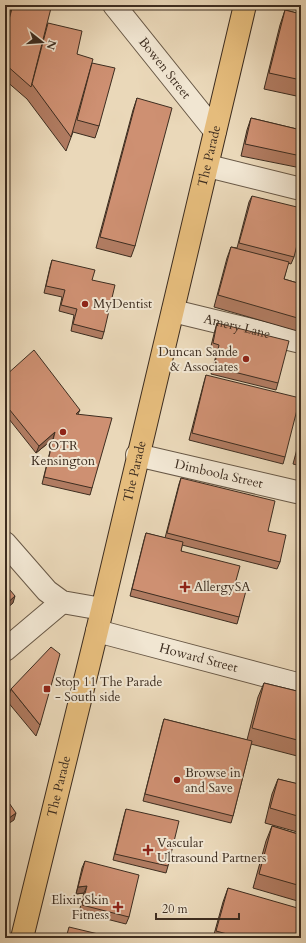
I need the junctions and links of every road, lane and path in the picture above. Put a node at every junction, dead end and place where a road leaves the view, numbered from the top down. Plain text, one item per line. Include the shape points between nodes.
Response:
1 (114, 5) edge
2 (245, 5) edge
3 (215, 132) junction
4 (208, 166) junction
5 (301, 189) edge
6 (173, 311) junction
7 (301, 342) edge
8 (137, 455) junction
9 (301, 493) edge
10 (5, 543) edge
11 (62, 602) junction
12 (102, 609) junction
13 (97, 631) junction
14 (5, 650) edge
15 (301, 685) edge
16 (22, 938) edge

1 - 3 street, Bowen Street
2 - 3 main road, The Parade
3 - 4 main road, The Parade
4 - 5 street
4 - 6 main road, The Parade
6 - 7 street, Amery Lane
6 - 8 main road, The Parade
8 - 9 street, Dimboola Street
8 - 12 main road, The Parade
10 - 11 street via 47,592
11 - 12 street
11 - 14 street
12 - 13 main road, The Parade
13 - 15 street, Howard Street
13 - 16 main road, The Parade

